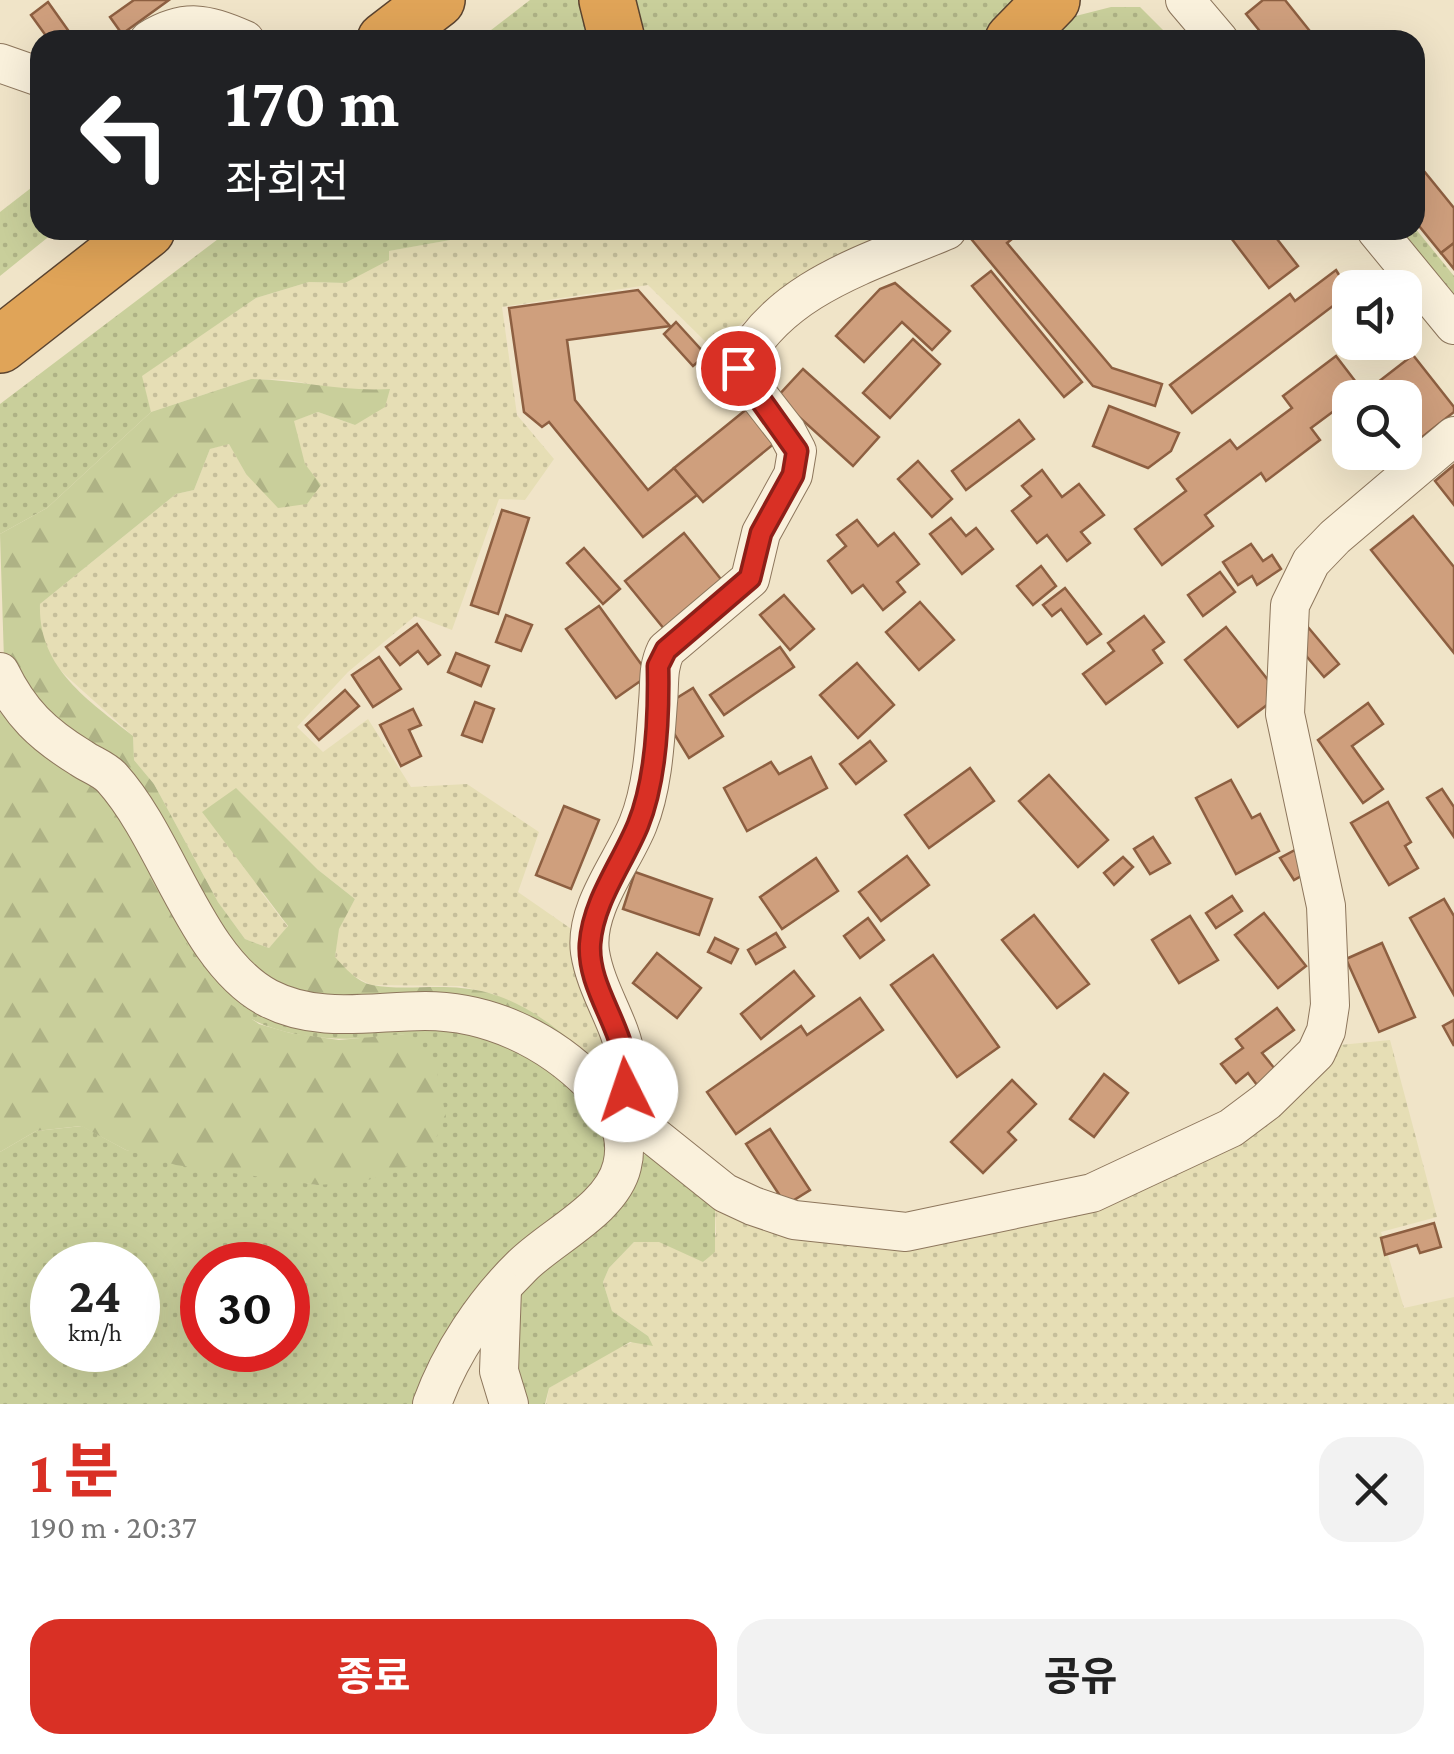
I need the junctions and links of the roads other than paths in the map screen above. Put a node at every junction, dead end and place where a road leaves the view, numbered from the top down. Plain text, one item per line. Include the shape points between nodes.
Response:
1 (436, 0) edge
2 (607, 0) edge
3 (1052, 0) edge
4 (1185, 0) edge
5 (165, 30) edge
6 (222, 30) edge
7 (398, 30) edge
8 (614, 30) edge
9 (1024, 30) edge
10 (1204, 30) edge
11 (0, 62) edge
12 (30, 73) edge
13 (134, 240) edge
14 (922, 240) edge
15 (1384, 240) edge
16 (1454, 325) edge
17 (0, 345) edge
18 (1454, 436) edge
19 (0, 672) edge
20 (613, 1111) junction
21 (502, 1289) junction
22 (432, 1404) edge
23 (509, 1404) edge

1 - 7 highway
2 - 8 highway
3 - 9 highway
4 - 10 street
5 - 6 street via 187,24
11 - 12 street
13 - 17 highway
14 - 20 street via 840,272 764,329 738,368 788,432 797,451 793,475 761,533 750,578 666,650 658,666 639,823 592,923 590,950 628,1070
15 - 16 street
18 - 20 street via 1335,536 1311,562 1290,605 1285,714 1326,906 1330,1004 1316,1054 1267,1100 1231,1128 1092,1193 906,1232 794,1220 753,1206 725,1194 635,1121
19 - 20 street via 36,728 109,774 210,938 248,984 268,998 319,1013 448,1012 500,1024 569,1061
20 - 21 street via 625,1148 616,1185
21 - 22 street via 482,1310
21 - 23 street via 500,1372

